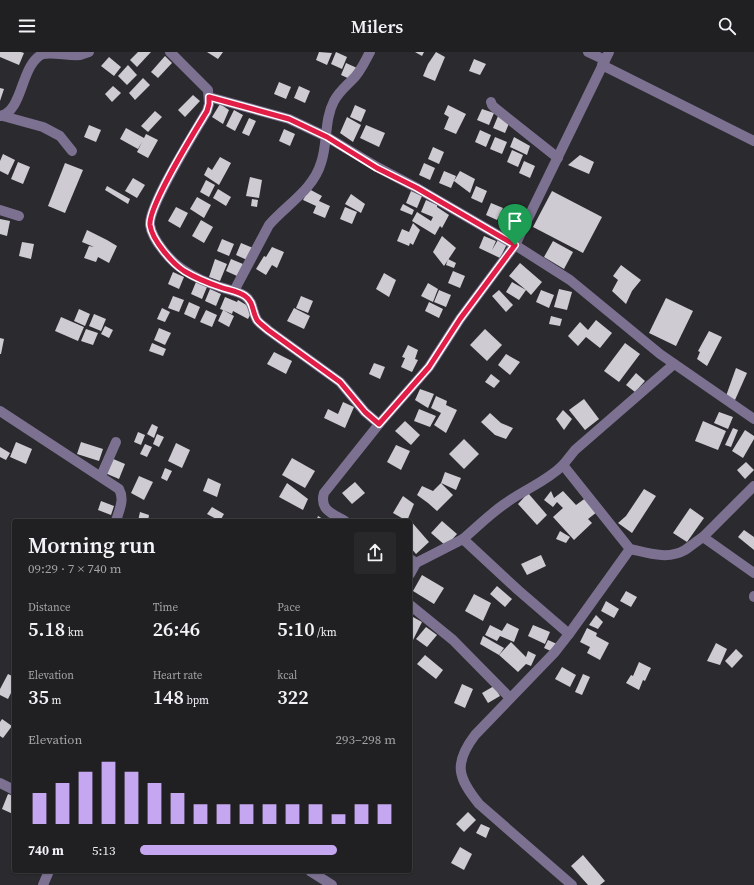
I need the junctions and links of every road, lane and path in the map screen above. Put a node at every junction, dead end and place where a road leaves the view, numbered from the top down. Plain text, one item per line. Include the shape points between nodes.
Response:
1 (89, 52) edge
2 (170, 52) edge
3 (370, 52) edge
4 (588, 52) edge
5 (40, 53) edge
6 (605, 59) edge
7 (209, 97) junction
8 (491, 102) dead end
9 (2, 116) edge
10 (327, 137) junction
11 (754, 141) edge
12 (72, 151) dead end
13 (558, 158) junction
14 (0, 210) edge
15 (19, 216) dead end
16 (515, 245) junction
17 (234, 291) junction
18 (674, 364) junction
19 (0, 411) edge
20 (754, 419) edge
21 (379, 424) junction
22 (116, 442) dead end
23 (563, 465) junction
24 (101, 476) junction
25 (754, 486) edge
26 (117, 519) edge
27 (342, 519) edge
28 (702, 537) junction
29 (463, 539) junction
30 (630, 550) junction
31 (413, 561) edge
32 (754, 573) edge
33 (412, 608) edge
34 (569, 634) junction
35 (510, 698) junction
36 (0, 783) edge
37 (12, 789) edge
38 (48, 873) edge
39 (313, 873) edge
40 (43, 885) edge
41 (332, 885) edge
42 (572, 885) edge

1 - 5 street via 80,55
2 - 7 street via 208,90
3 - 10 street via 358,73 342,88 334,101 329,113
4 - 6 street
5 - 9 street via 28,70 10,110
6 - 11 street
6 - 13 street
7 - 10 street via 289,119
7 - 17 street via 207,111 164,186 153,210 150,224 154,236 176,265 204,280
8 - 13 street via 495,108
9 - 12 street via 43,128 60,136
10 - 16 street
10 - 17 street via 322,163 314,178 301,195 268,225
13 - 16 street
14 - 15 street
16 - 18 street via 570,280
16 - 21 street via 460,319 429,367
17 - 21 street via 250,301 259,322 340,382 365,412
18 - 20 street
18 - 23 street via 581,445
19 - 24 street
21 - 27 street via 324,493 322,499 327,510
22 - 24 street
23 - 29 street via 545,481 506,502
23 - 30 street
24 - 26 street via 122,494
25 - 28 street
28 - 30 street via 685,550 666,556
28 - 32 street
29 - 31 street via 440,552
29 - 34 street
30 - 34 street
33 - 35 street via 454,640
34 - 35 street
35 - 42 street via 467,745 460,765 462,774 468,789 479,804
36 - 37 street
38 - 40 street
39 - 41 street

